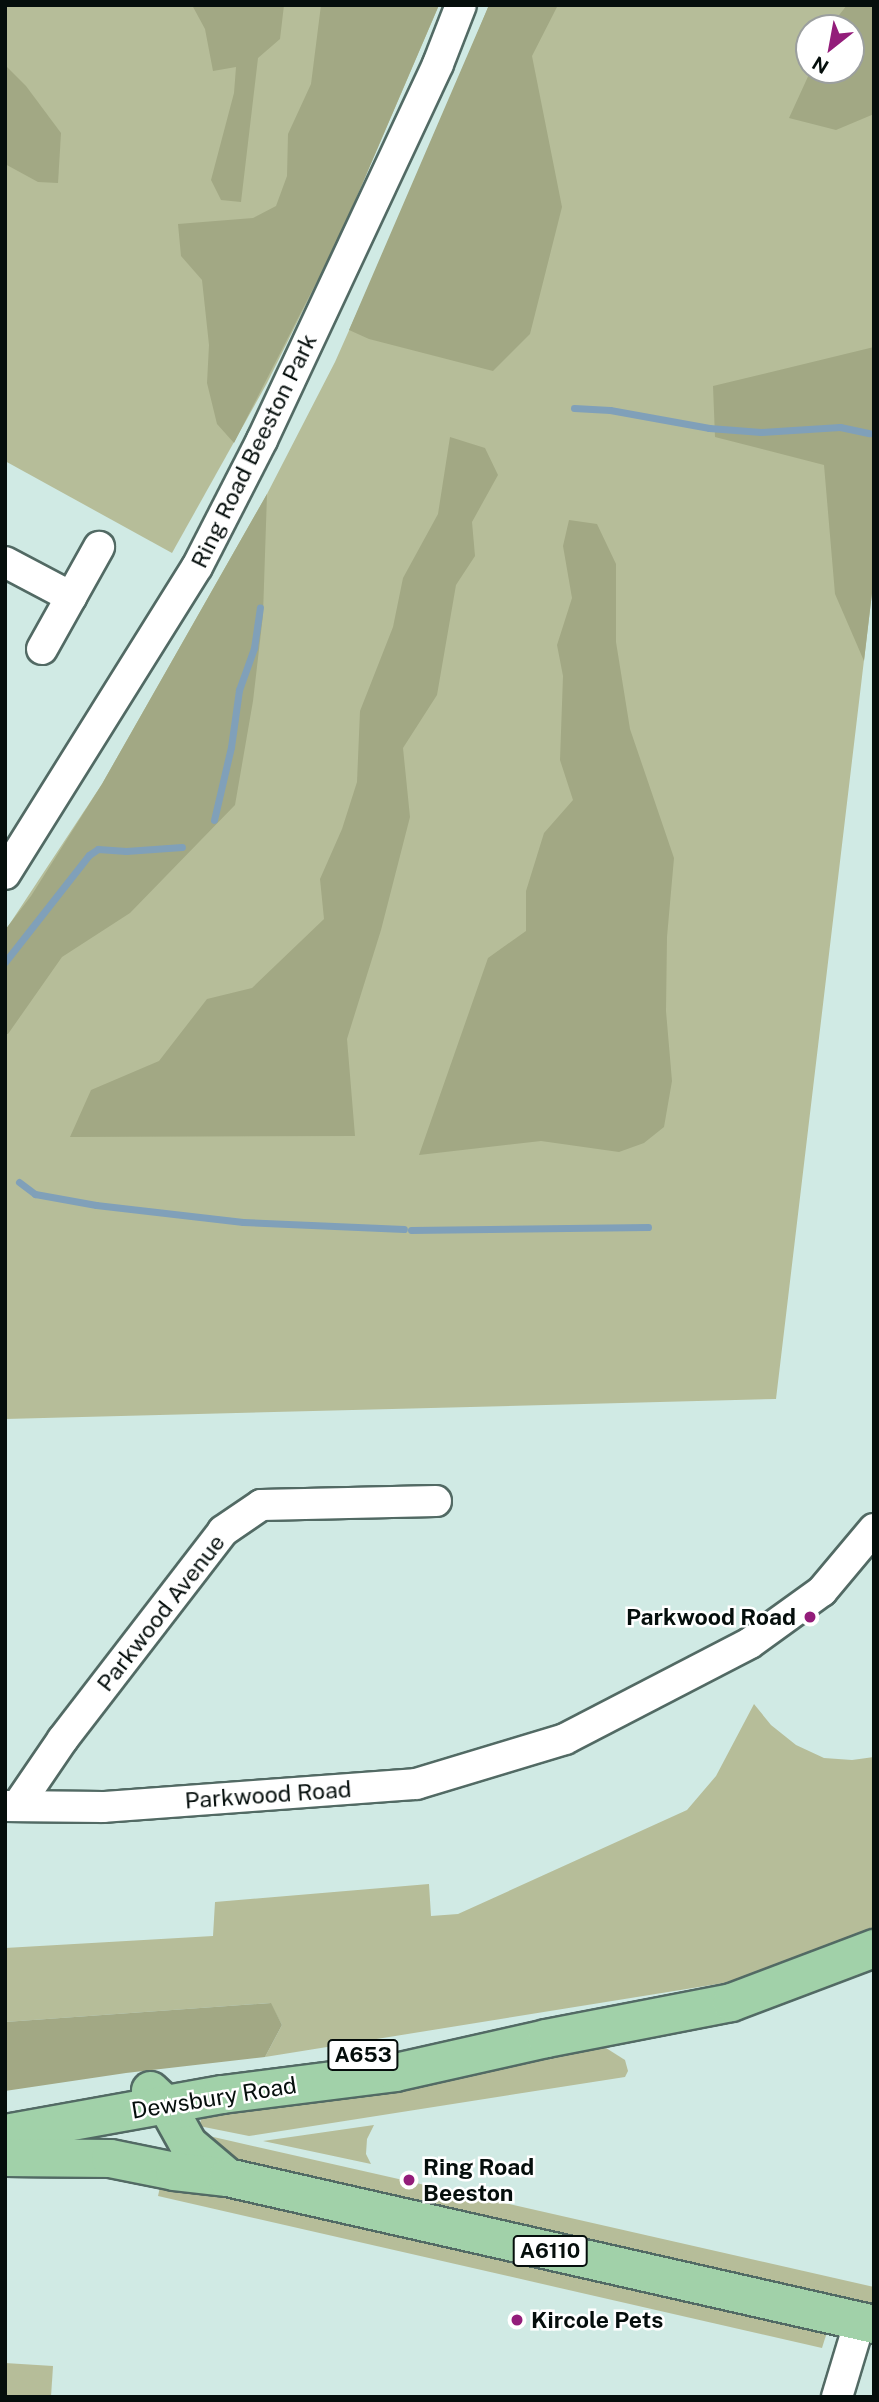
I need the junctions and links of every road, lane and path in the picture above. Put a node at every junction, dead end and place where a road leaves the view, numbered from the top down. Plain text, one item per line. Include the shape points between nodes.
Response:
1 (461, 5) edge
2 (99, 547) dead end
3 (5, 562) edge
4 (71, 597) junction
5 (42, 649) dead end
6 (5, 874) edge
7 (436, 1501) dead end
8 (874, 1529) edge
9 (11, 1805) edge
10 (874, 1948) edge
11 (150, 2102) junction
12 (5, 2113) edge
13 (5, 2133) edge
14 (5, 2157) edge
15 (152, 2165) junction
16 (227, 2177) junction
17 (867, 2322) edge
18 (837, 2397) edge

1 - 6 street, Ring Road Beeston Park via 262,440 197,567
2 - 4 street
3 - 4 street
4 - 5 street
7 - 9 street, Parkwood Avenue via 261,1505 223,1531
8 - 9 street, Parkwood Road via 822,1591 750,1643 565,1739 416,1784 103,1807
10 - 11 main road, Dewsbury Road / A653 via 731,2002 546,2038 310,2060 180,2078
11 - 12 main road, Dewsbury Road / A653
11 - 13 main road, Dewsbury Road
11 - 15 main road via 143,2154
11 - 16 main road, A6110 via 188,2144
14 - 15 main road, A6110 via 89,2156
15 - 16 main road, A6110
16 - 17 main road, A6110
17 - 18 street

